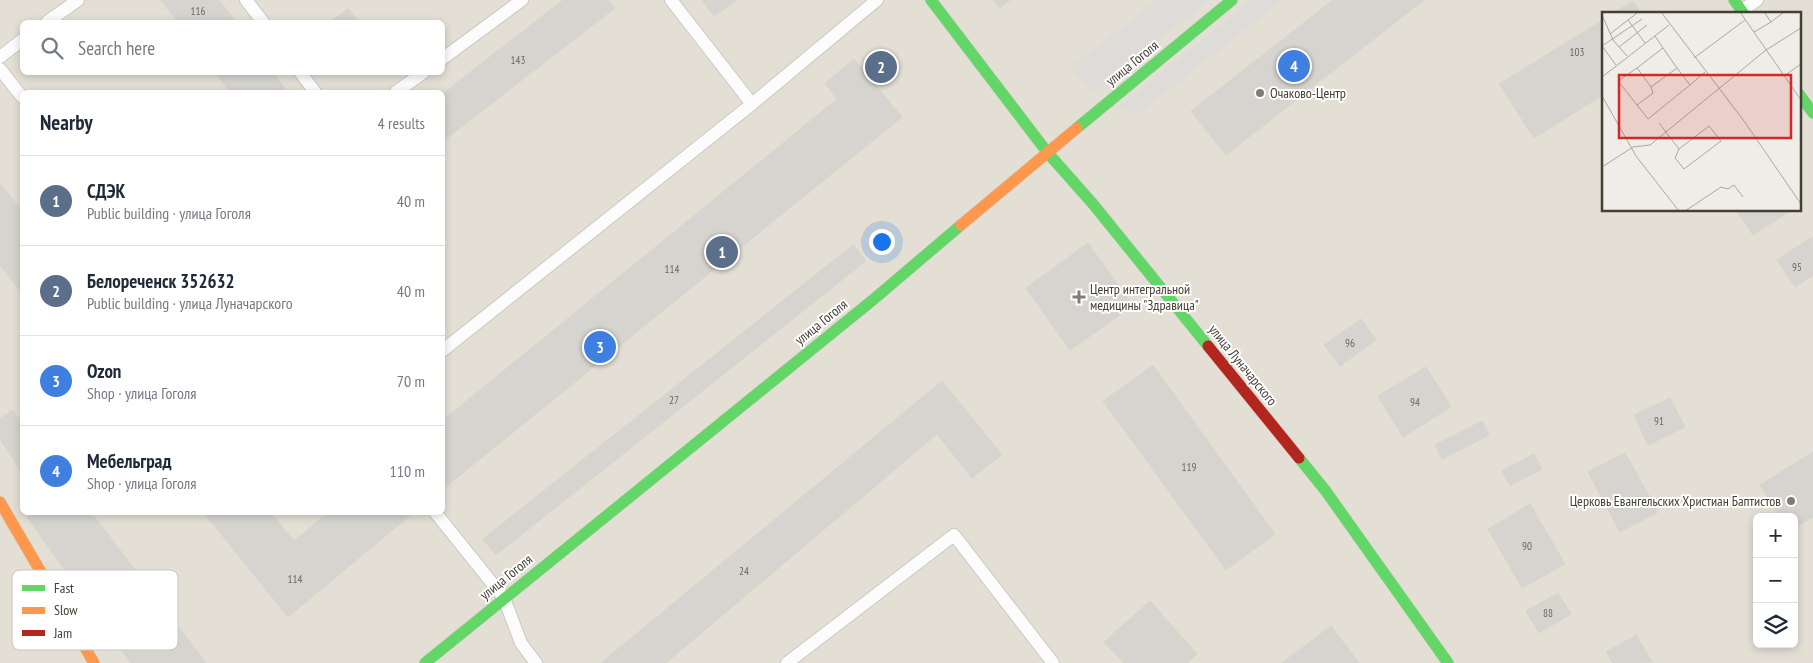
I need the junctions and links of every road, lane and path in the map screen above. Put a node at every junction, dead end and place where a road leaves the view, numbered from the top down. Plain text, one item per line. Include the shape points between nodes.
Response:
1 (78, 0) edge
2 (246, 0) edge
3 (522, 0) edge
4 (672, 0) edge
5 (877, 0) edge
6 (931, 0) edge
7 (1232, 0) edge
8 (1757, 0) edge
9 (1740, 8) edge
10 (50, 20) edge
11 (261, 20) edge
12 (20, 42) edge
13 (0, 57) edge
14 (445, 57) edge
15 (0, 69) edge
16 (302, 75) edge
17 (420, 75) edge
18 (314, 90) edge
19 (399, 90) edge
20 (20, 94) edge
21 (1800, 95) edge
22 (752, 104) junction
23 (1813, 113) edge
24 (1047, 152) junction
25 (445, 349) edge
26 (0, 502) edge
27 (437, 515) edge
28 (40, 570) edge
29 (504, 598) junction
30 (86, 650) edge
31 (94, 663) edge
32 (424, 663) edge
33 (536, 663) edge
34 (787, 663) edge
35 (1053, 663) edge
36 (1448, 663) edge

1 - 10 lane
2 - 11 lane
3 - 14 lane
4 - 22 lane
5 - 22 lane
6 - 24 street, улица Луначарского
7 - 24 street, улица Гоголя
8 - 9 lane
12 - 13 lane
15 - 20 lane
16 - 18 lane
17 - 19 lane
21 - 23 street
22 - 25 lane
24 - 29 street, улица Гоголя via 874,299
24 - 36 street, улица Луначарского via 1325,490
26 - 28 street
27 - 29 lane
29 - 32 street, улица Гоголя
29 - 33 lane via 521,643
30 - 31 street
34 - 35 lane via 954,535

